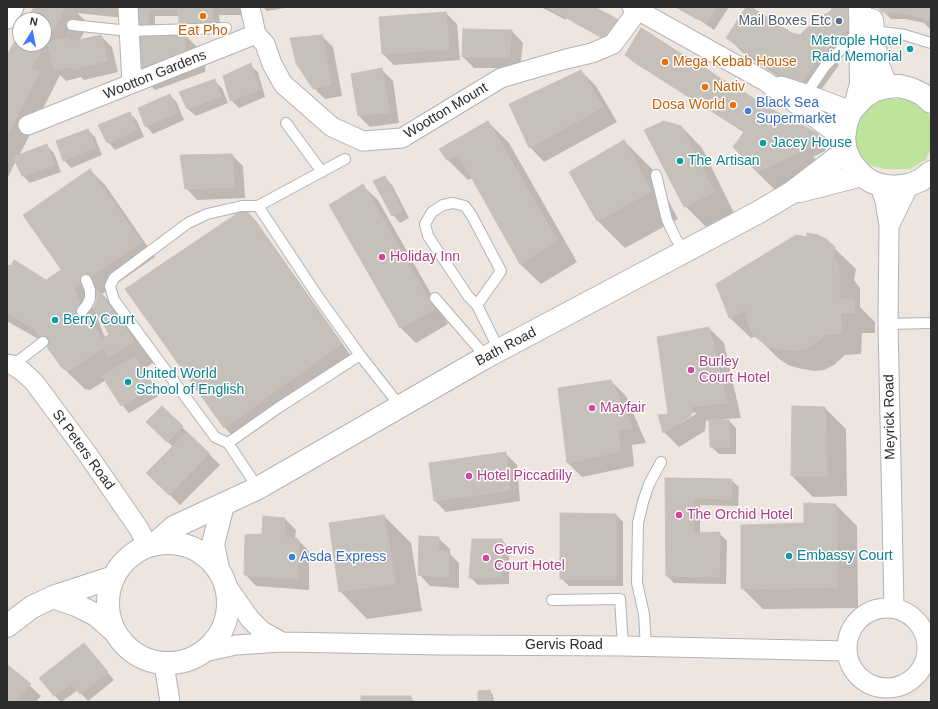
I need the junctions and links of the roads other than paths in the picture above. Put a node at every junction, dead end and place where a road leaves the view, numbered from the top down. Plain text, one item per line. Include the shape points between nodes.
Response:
1 (14, 7) edge
2 (128, 7) edge
3 (250, 7) edge
4 (860, 7) edge
5 (868, 7) edge
6 (635, 9) edge
7 (7, 19) edge
8 (72, 25) dead end
9 (226, 28) dead end
10 (129, 31) junction
11 (256, 34) junction
12 (866, 35) junction
13 (931, 43) edge
14 (765, 81) junction
15 (132, 84) junction
16 (887, 87) junction
17 (928, 92) edge
18 (806, 94) junction
19 (853, 109) junction
20 (286, 123) dead end
21 (28, 125) dead end
22 (845, 145) junction
23 (345, 159) dead end
24 (322, 172) junction
25 (931, 172) edge
26 (656, 175) dead end
27 (871, 180) junction
28 (909, 185) junction
29 (791, 193) junction
30 (258, 206) junction
31 (890, 226) junction
32 (685, 251) junction
33 (86, 280) dead end
34 (435, 298) dead end
35 (477, 305) junction
36 (82, 311) dead end
37 (931, 323) edge
38 (888, 324) junction
39 (43, 342) dead end
40 (492, 353) junction
41 (360, 355) junction
42 (10, 365) edge
43 (400, 406) junction
44 (228, 443) junction
45 (661, 462) dead end
46 (258, 488) junction
47 (223, 505) junction
48 (152, 545) junction
49 (114, 576) junction
50 (222, 577) junction
51 (53, 597) junction
52 (552, 600) dead end
53 (894, 608) junction
54 (7, 626) edge
55 (113, 630) junction
56 (282, 642) junction
57 (623, 646) junction
58 (646, 647) junction
59 (929, 649) edge
60 (846, 651) junction
61 (204, 652) junction
62 (164, 664) junction
63 (894, 695) edge
64 (170, 702) edge

1 - 7 street
2 - 10 street
3 - 11 street
4 - 12 main road
5 - 12 main road
6 - 11 street, Wootton Mount via 613,44 592,53 566,58 501,78 402,138 363,141 332,127 283,84 265,44
6 - 14 street
8 - 10 lane
9 - 10 lane
10 - 15 street
11 - 15 street, Wootton Gardens
12 - 13 lane via 882,32 905,35
12 - 16 main road
12 - 18 lane via 853,37 825,66
12 - 19 main road via 861,84
14 - 18 street
14 - 22 street
15 - 21 street, Wootton Gardens
16 - 17 main road
16 - 19 main road via 870,93
18 - 19 street
19 - 22 main road via 846,124
20 - 24 lane
22 - 27 main road via 852,164
22 - 29 main road, Bath Road
23 - 24 lane
24 - 30 lane
25 - 28 main road
26 - 32 lane via 667,220
27 - 28 main road, Bath Road via 894,187
27 - 29 main road, Bath Road
27 - 31 street, Meyrick Road via 885,201
28 - 31 street, Meyrick Road
29 - 32 main road, Bath Road
30 - 41 lane
30 - 44 lane via 242,206 207,214 188,223 114,278 110,286 114,300 215,437
31 - 38 street, Meyrick Road
32 - 40 main road, Bath Road
33 - 36 lane via 90,298
34 - 40 lane
35 - 35 lane via 501,271 465,206 453,203 443,205 432,212 425,224 428,236 468,296
35 - 40 lane
37 - 38 lane
38 - 53 street, Meyrick Road
39 - 42 lane
40 - 43 main road, Bath Road
41 - 43 lane
41 - 44 lane
42 - 48 street, St Peters Road via 22,371 34,382
43 - 46 main road, Bath Road
44 - 46 lane
45 - 58 lane via 647,490 638,523 637,583 644,614
46 - 47 main road, Bath Road
47 - 48 main road, Bath Road via 174,527
47 - 50 main road via 213,544
48 - 49 main road via 134,553
48 - 50 main road via 173,543 190,547 206,556
49 - 51 main road
49 - 55 main road via 108,594 108,612
50 - 56 street, Gervis Road via 250,619 262,631
50 - 61 main road via 229,604 226,622 217,639
51 - 54 main road via 32,607
51 - 55 main road via 96,615
52 - 57 lane via 620,599
53 - 59 street via 907,613 918,622
53 - 60 street via 877,609 864,614 851,630
55 - 62 main road via 134,654 148,661
56 - 57 street, Gervis Road
56 - 61 street, Gervis Road via 236,645
57 - 58 street, Gervis Road
58 - 60 street, Gervis Road
59 - 63 street via 917,675
60 - 63 street via 848,662 856,674 867,683
61 - 62 main road via 192,659
62 - 64 street

